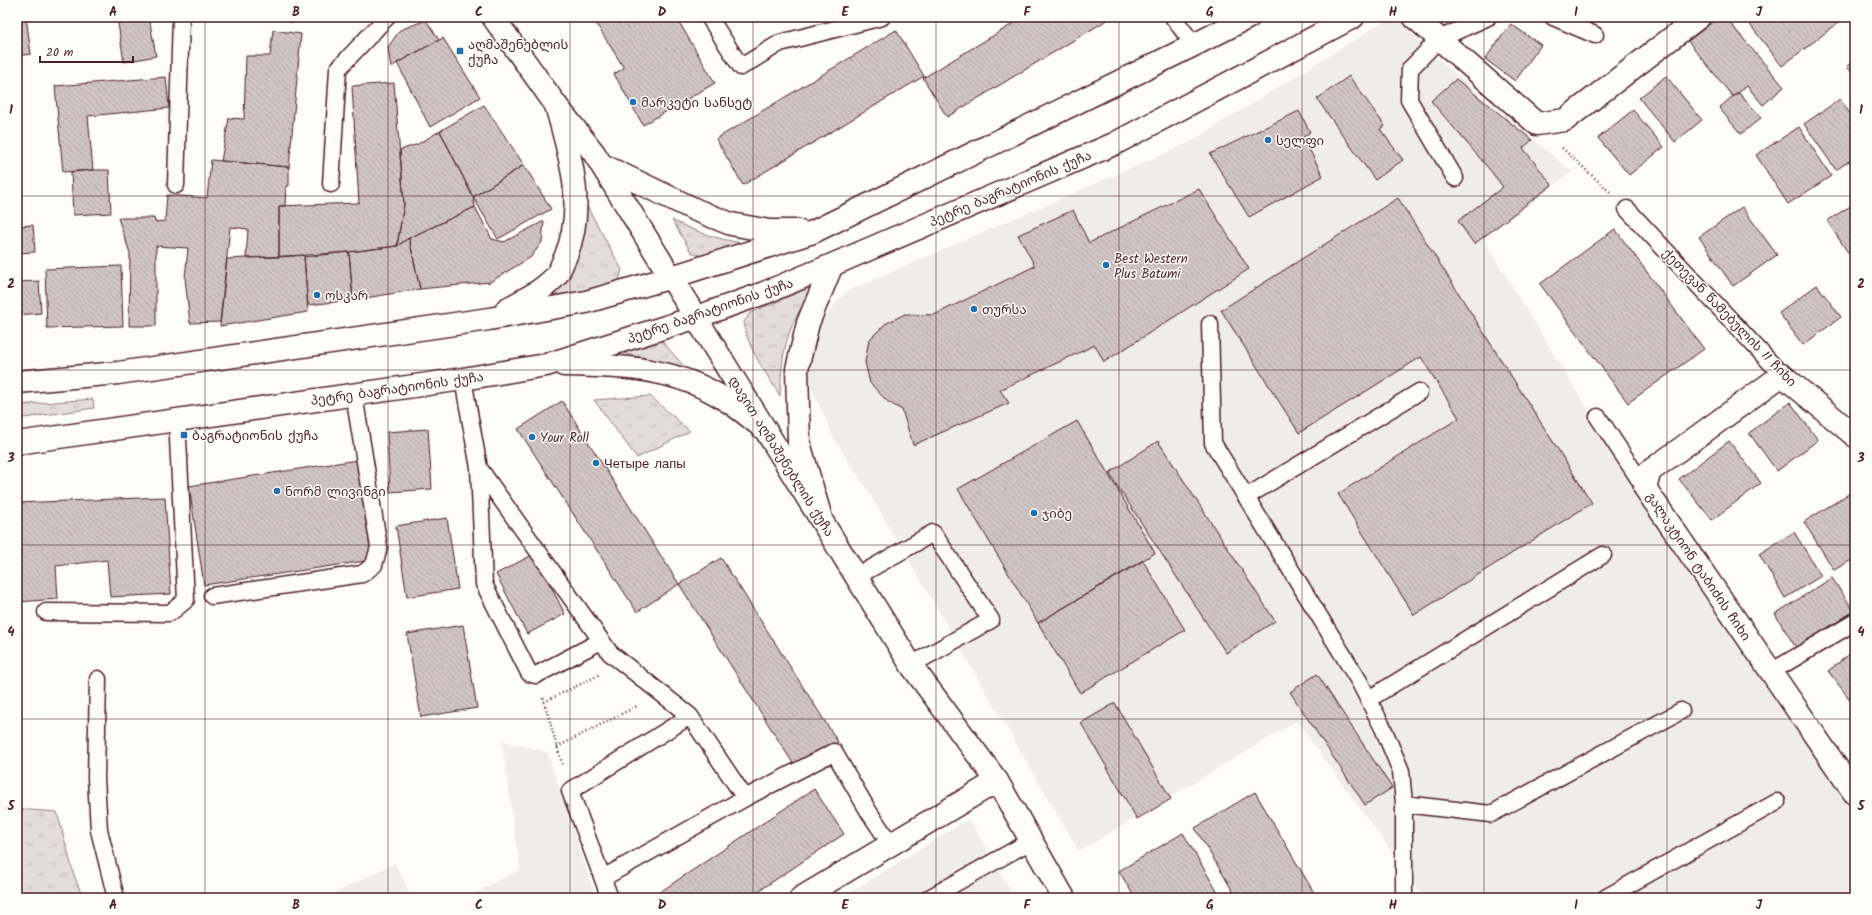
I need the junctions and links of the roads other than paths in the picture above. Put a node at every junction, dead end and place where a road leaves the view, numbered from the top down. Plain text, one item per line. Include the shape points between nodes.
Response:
1 (181, 17) edge
2 (386, 17) edge
3 (493, 17) edge
4 (709, 17) edge
5 (882, 17) edge
6 (1173, 17) edge
7 (1249, 17) edge
8 (1353, 17) edge
9 (1414, 17) edge
10 (1488, 17) edge
11 (1553, 17) edge
12 (1699, 17) edge
13 (1594, 35) dead end
14 (1438, 39) junction
15 (1194, 46) junction
16 (556, 105) junction
17 (602, 166) junction
18 (1455, 178) dead end
19 (331, 184) dead end
20 (176, 185) dead end
21 (1628, 209) road end
22 (813, 232) junction
23 (832, 265) junction
24 (672, 277) junction
25 (697, 317) junction
26 (488, 319) junction
27 (1210, 324) dead end
28 (546, 365) junction
29 (1782, 375) junction
30 (463, 379) junction
31 (17, 382) edge
32 (1420, 392) dead end
33 (354, 395) junction
34 (1598, 417) dead end
35 (177, 419) junction
36 (763, 428) junction
37 (1855, 436) edge
38 (17, 443) edge
39 (479, 468) junction
40 (1645, 488) junction
41 (1246, 496) junction
42 (822, 518) junction
43 (1603, 556) dead end
44 (856, 577) junction
45 (212, 596) dead end
46 (46, 612) dead end
47 (1855, 622) edge
48 (601, 641) junction
49 (911, 665) junction
50 (1771, 672) junction
51 (98, 679) dead end
52 (1369, 699) junction
53 (1681, 711) dead end
54 (690, 716) junction
55 (996, 781) junction
56 (1855, 794) edge
57 (745, 798) junction
58 (1776, 802) dead end
59 (1404, 804) junction
60 (1031, 841) junction
61 (891, 845) junction
62 (603, 878) junction
63 (116, 898) edge
64 (610, 898) edge
65 (801, 898) edge
66 (929, 898) edge
67 (1064, 898) edge
68 (1404, 898) edge
69 (1606, 898) edge

1 - 20 lane
2 - 19 lane via 338,69
3 - 16 main road, დავით აღმაშენებლის ქუჩა
4 - 5 lane via 741,67 780,43
6 - 15 lane
7 - 15 main road
8 - 23 main road, პეტრე ბაგრატიონის ქუჩა via 1114,144
9 - 14 main road
10 - 14 lane
11 - 13 lane
12 - 14 main road via 1565,120 1537,124
14 - 18 lane via 1410,69 1409,100
15 - 22 main road
16 - 17 main road, დავით აღმაშენებლის ქუჩა
16 - 26 main road via 572,163 576,214 572,241 557,276 537,293
17 - 22 main road via 731,224 769,231
17 - 24 main road, დავით აღმაშენებლის ქუჩა
21 - 29 lane, ქეთევან წამებულის II ჩიხი
22 - 24 main road
23 - 25 main road, პეტრე ბაგრატიონის ქუჩა
23 - 42 main road via 808,323 797,369 799,443
24 - 25 main road, დავით აღმაშენებლის ქუჩა
24 - 26 main road via 586,302
25 - 28 main road, პეტრე ბაგრატიონის ქუჩა
25 - 36 main road, დავით აღმაშენებლის ქუჩა
26 - 31 main road via 118,373
27 - 41 lane via 1213,443
28 - 30 main road, პეტრე ბაგრატიონის ქუჩა
28 - 36 main road via 629,367 667,373 698,384 727,400
29 - 37 main road, ქეთევან წამებულის II ჩიხი
29 - 40 main road, გალაკტიონ ტაბიძის ჩიხი via 1650,471
30 - 33 main road, პეტრე ბაგრატიონის ქუჩა
30 - 39 lane
32 - 41 lane
33 - 35 main road, პეტრე ბაგრატიონის ქუჩა
33 - 45 lane via 379,547 374,565 362,574
34 - 40 lane
35 - 38 main road, პეტრე ბაგრატიონის ქუჩა
35 - 46 lane via 186,600 170,613
36 - 42 main road, დავით აღმაშენებლის ქუჩა
39 - 48 lane
39 - 48 lane via 484,584 529,673 536,675
40 - 50 main road, გალაკტიონ ტაბიძის ჩიხი
41 - 52 lane
42 - 44 main road, დავით აღმაშენებლის ქუჩა
43 - 52 lane
44 - 49 main road, დავით აღმაშენებლის ქუჩა
44 - 49 lane via 933,533 992,620
47 - 50 lane
48 - 54 lane via 610,653
49 - 55 main road, დავით აღმაშენებლის ქუჩა
50 - 56 main road, გალაკტიონ ტაბიძის ჩიხი
51 - 63 lane via 98,830
52 - 59 lane via 1401,771
53 - 59 lane via 1491,814
54 - 57 lane
54 - 62 lane via 570,791
55 - 60 main road, დავით აღმაშენებლის ქუჩა
55 - 61 main road
57 - 61 lane via 834,752
57 - 62 lane
58 - 69 lane
59 - 68 lane
60 - 66 lane
60 - 67 main road, დავით აღმაშენებლის ქუჩა
61 - 65 main road
62 - 64 lane

